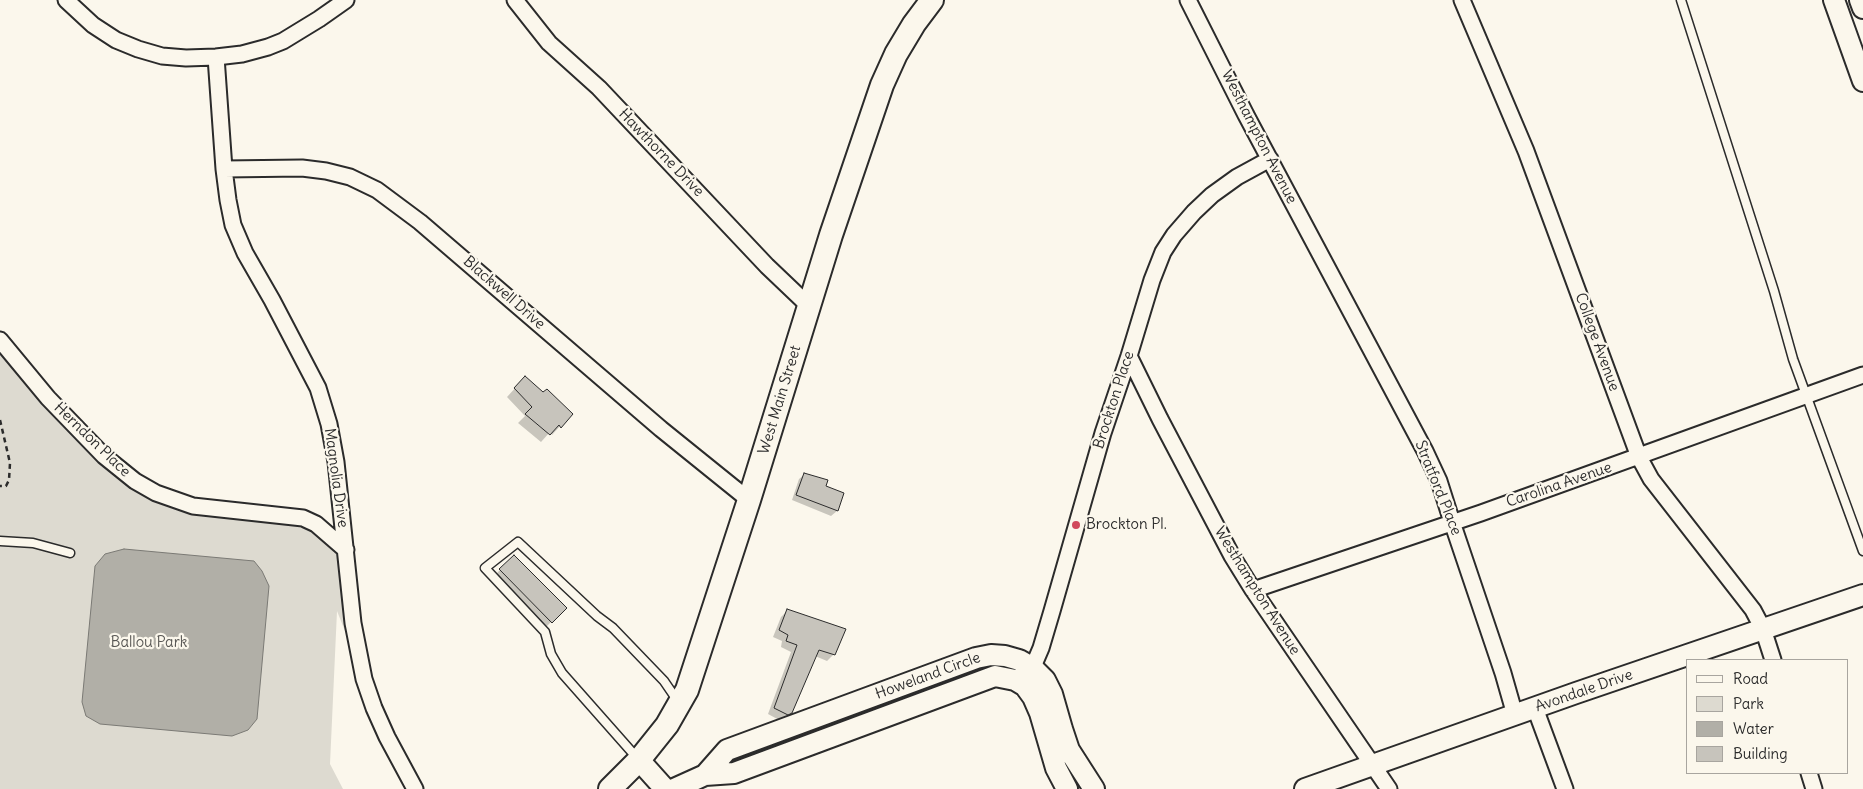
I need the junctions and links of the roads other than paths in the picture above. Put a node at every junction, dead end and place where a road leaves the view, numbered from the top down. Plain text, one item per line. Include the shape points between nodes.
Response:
1 (66, 0) edge
2 (346, 0) edge
3 (515, 0) edge
4 (932, 0) edge
5 (1188, 0) edge
6 (1462, 0) edge
7 (1681, 0) edge
8 (1834, 0) edge
9 (1860, 0) edge
10 (1863, 8) edge
11 (216, 57) junction
12 (1863, 81) edge
13 (1270, 159) junction
14 (224, 169) junction
15 (1331, 274) joint
16 (810, 306) junction
17 (0, 340) edge
18 (1129, 356) junction
19 (1863, 375) edge
20 (1806, 395) junction
21 (1639, 457) junction
22 (749, 500) junction
23 (1452, 522) junction
24 (0, 542) edge
25 (346, 550) junction
26 (1863, 551) edge
27 (70, 553) dead end
28 (1253, 590) junction
29 (1863, 595) edge
30 (1763, 628) junction
31 (1773, 659) edge
32 (1033, 668) junction
33 (1025, 686) junction
34 (680, 704) junction
35 (849, 705) junction
36 (1535, 708) junction
37 (1515, 715) junction
38 (858, 726) junction
39 (639, 760) junction
40 (1372, 765) junction
41 (1809, 774) edge
42 (704, 776) junction
43 (416, 789) edge
44 (610, 789) edge
45 (665, 789) edge
46 (674, 789) edge
47 (1067, 789) edge
48 (1094, 789) edge
49 (1305, 789) edge
50 (1389, 789) edge
51 (1565, 789) edge
52 (1814, 789) edge

1 - 11 street via 93,25 138,49 162,56
2 - 11 street via 283,41 242,54
3 - 16 street, Hawthorne Drive via 549,43 599,88 767,266
4 - 16 main road, West Main Street via 901,46 882,85
5 - 13 street, Westhampton Avenue
6 - 21 street, College Avenue via 1526,151
7 - 20 lane
8 - 12 street
9 - 10 street
11 - 14 street, Magnolia Drive
13 - 15 street, Westhampton Avenue
13 - 18 street, Brockton Place via 1212,195 1174,235 1152,280
14 - 22 street, Blackwell Drive via 326,171 350,177 377,190 420,222 661,429
14 - 25 street, Magnolia Drive via 233,225 245,254 318,388 336,462
15 - 23 street, Stratford Place via 1425,451
16 - 22 main road, West Main Street
17 - 25 street, Herndon Place via 54,404 104,456 135,481 156,493 194,506 303,518 316,524
18 - 28 street, Westhampton Avenue via 1232,556
18 - 32 street, Brockton Place
19 - 20 street, Carolina Avenue
20 - 21 street, Carolina Avenue
20 - 26 lane
21 - 23 street, Carolina Avenue
21 - 30 street, College Avenue via 1651,479 1753,610
22 - 34 main road, West Main Street
23 - 28 street, Carolina Avenue
23 - 37 street, Stratford Place
24 - 27 lane via 34,543
25 - 43 street, Magnolia Drive via 353,624 364,679 387,736
28 - 40 street, Westhampton Avenue
29 - 30 street, Avondale Drive
30 - 31 street, College Avenue
30 - 36 street, Avondale Drive
32 - 33 street, Brockton Place
32 - 35 street, Howeland Circle via 1005,656 976,658
32 - 48 street, Howeland Circle via 1045,680 1069,750
33 - 38 street, Howeland Circle via 996,676
33 - 47 street via 1040,713 1052,756
34 - 39 main road, West Main Street
34 - 39 lane via 664,681 613,628 518,542 486,568 546,632 562,673
35 - 38 street
35 - 42 street, Howeland Circle via 727,750
36 - 37 street, Avondale Drive
36 - 51 street
37 - 40 street, Avondale Drive
38 - 42 street, Howeland Circle via 734,773
39 - 44 main road, West Main Street
39 - 45 street
40 - 49 street, Avondale Drive
40 - 50 street, Westhampton Avenue
41 - 52 street
42 - 46 street, Howeland Circle

